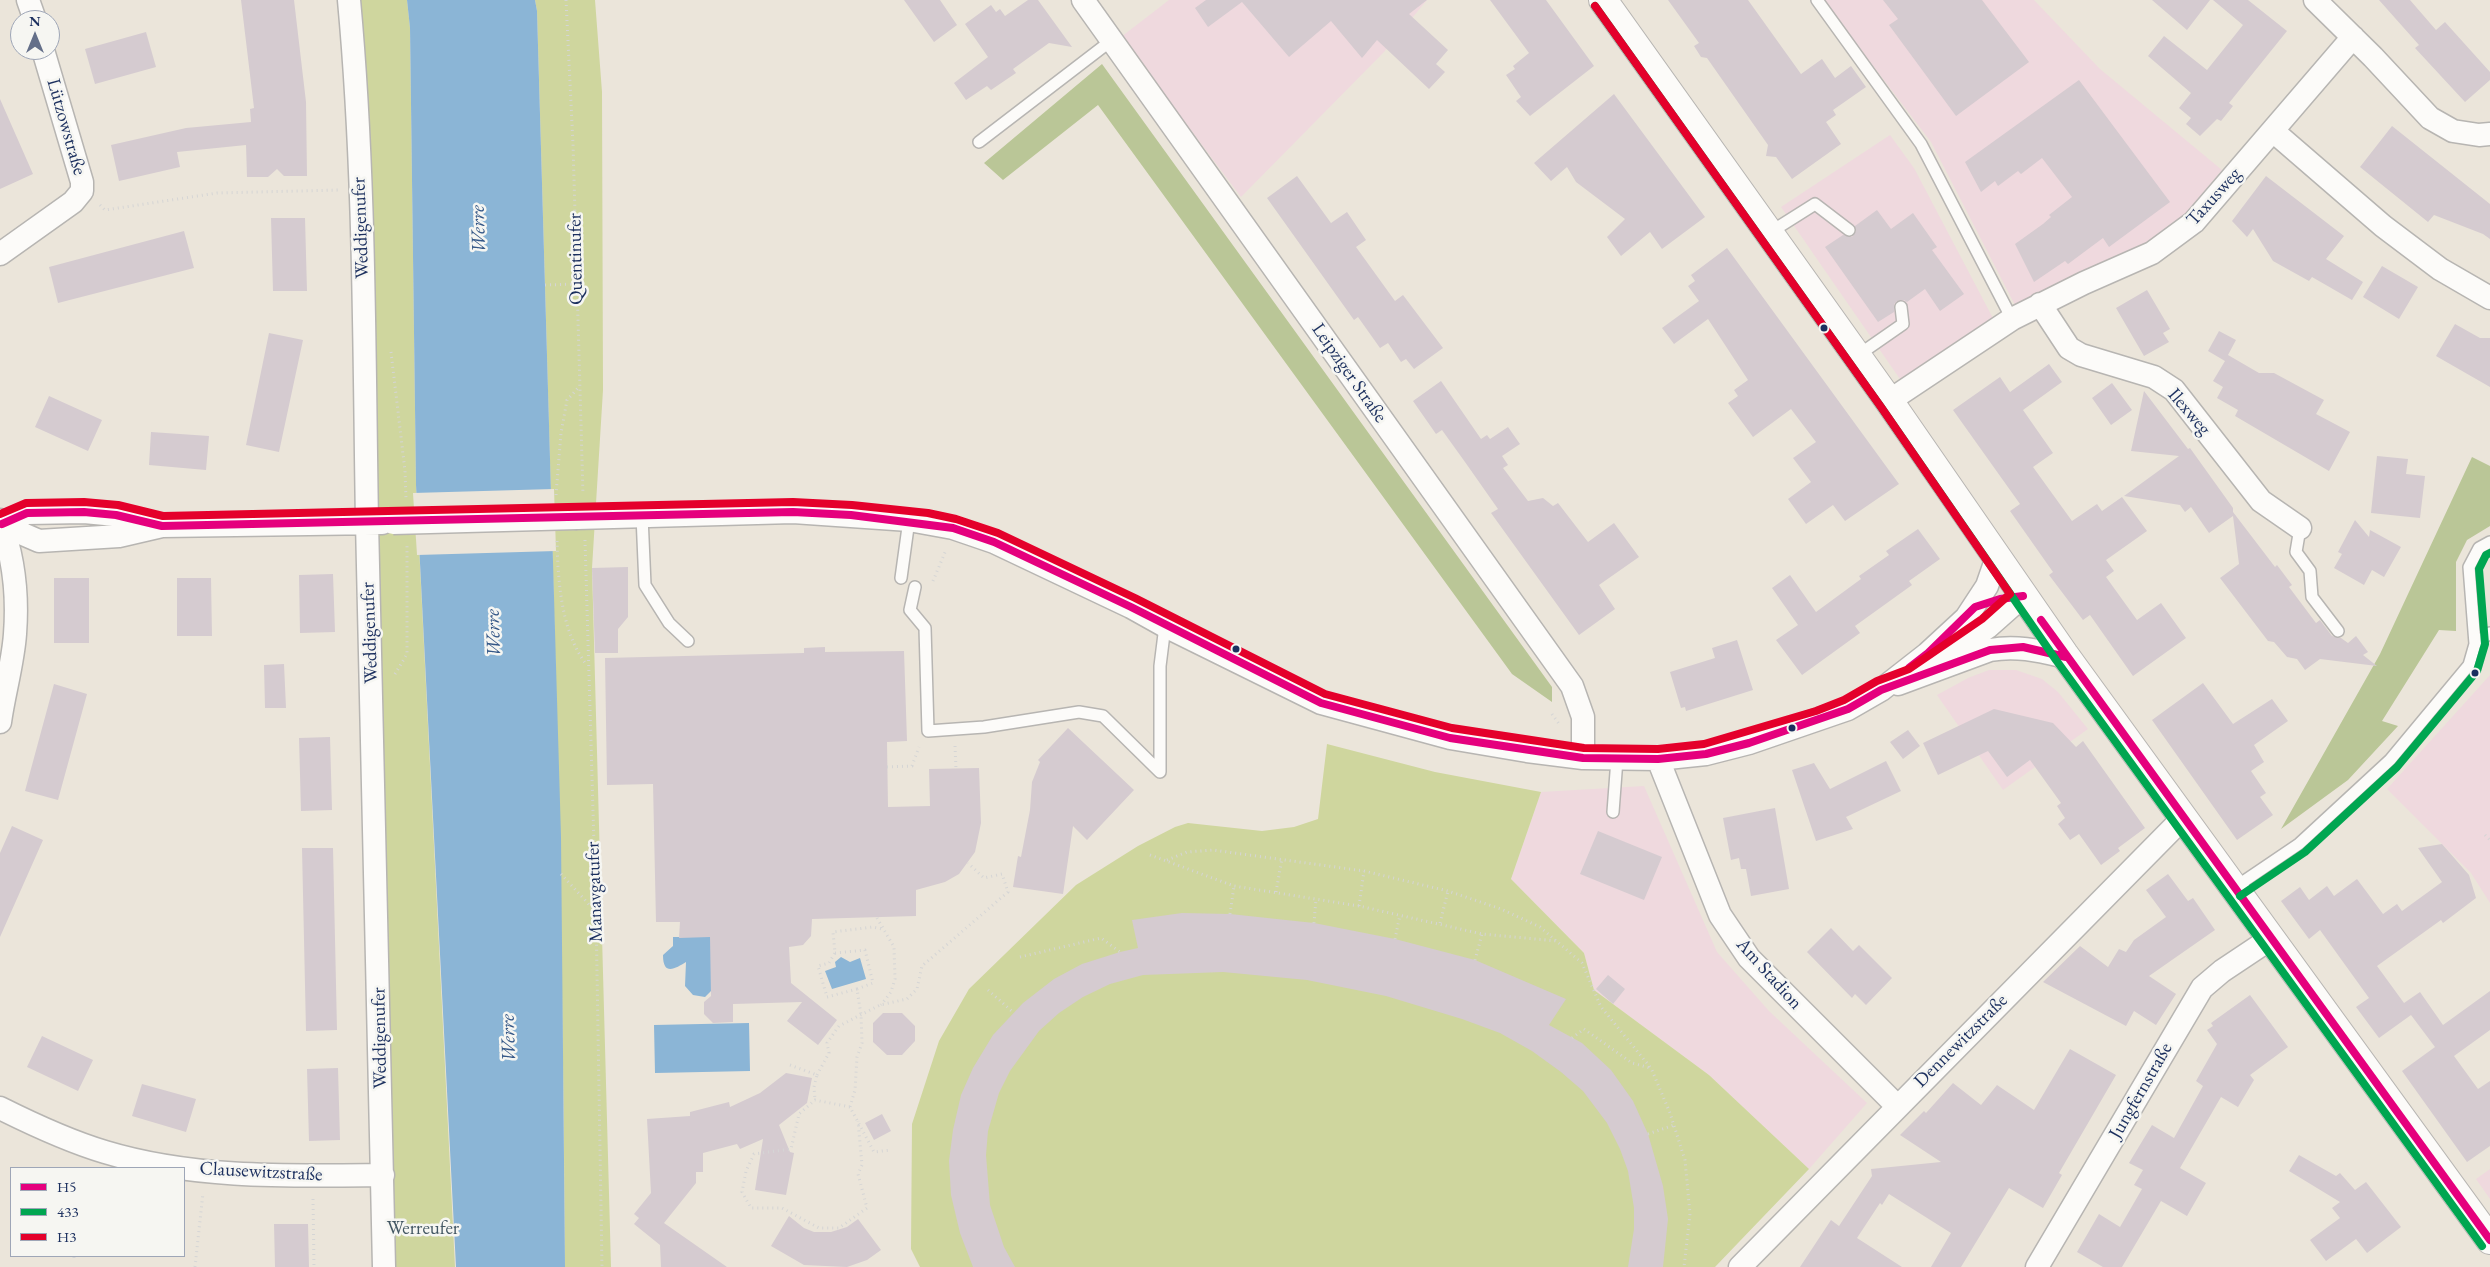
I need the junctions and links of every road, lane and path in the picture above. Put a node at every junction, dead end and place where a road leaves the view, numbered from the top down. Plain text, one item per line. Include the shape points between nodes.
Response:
1 (349, 0) edge
2 (566, 0) edge
3 (1083, 0) edge
4 (1603, 0) edge
5 (1817, 0) edge
6 (2315, 0) edge
7 (2353, 37) junction
8 (1112, 40) junction
9 (46, 60) edge
10 (2273, 131) junction
11 (2490, 134) edge
12 (979, 142) dead end
13 (360, 189) junction
14 (82, 191) junction
15 (1849, 230) dead end
16 (1769, 233) junction
17 (0, 254) edge
18 (577, 284) junction
19 (546, 285) dead end
20 (2490, 298) edge
21 (2040, 304) junction
22 (1901, 306) dead end
23 (2012, 319) junction
24 (1857, 356) junction
25 (1889, 401) junction
26 (642, 516) junction
27 (580, 518) junction
28 (909, 520) junction
29 (1, 523) edge
30 (367, 523) junction
31 (953, 528) junction
32 (2300, 528) joint
33 (2490, 542) edge
34 (1997, 557) junction
35 (901, 578) dead end
36 (915, 587) dead end
37 (2024, 596) junction
38 (1975, 607) junction
39 (917, 618) junction
40 (1166, 626) junction
41 (2338, 631) dead end
42 (2490, 632) edge
43 (688, 641) dead end
44 (2476, 644) junction
45 (0, 647) edge
46 (2066, 657) junction
47 (1914, 678) junction
48 (5, 688) junction
49 (1880, 690) junction
50 (0, 722) edge
51 (928, 731) junction
52 (1583, 758) junction
53 (1618, 758) junction
54 (1658, 759) junction
55 (887, 767) dead end
56 (1613, 812) dead end
57 (2184, 817) junction
58 (2485, 835) dead end
59 (2490, 840) edge
60 (1150, 855) dead end
61 (1282, 858) junction
62 (1166, 860) junction
63 (968, 864) dead end
64 (1364, 871) junction
65 (561, 874) dead end
66 (1234, 886) junction
67 (2234, 888) junction
68 (1448, 891) junction
69 (1276, 892) junction
70 (1316, 899) junction
71 (1358, 906) junction
72 (596, 912) junction
73 (1230, 914) dead end
74 (1400, 915) junction
75 (877, 918) dead end
76 (1314, 923) dead end
77 (1440, 924) junction
78 (882, 928) junction
79 (1482, 934) junction
80 (1395, 939) dead end
81 (2270, 939) junction
82 (1557, 941) junction
83 (1120, 952) dead end
84 (835, 953) junction
85 (1020, 957) dead end
86 (1475, 960) dead end
87 (857, 989) junction
88 (988, 990) dead end
89 (880, 1005) junction
90 (1014, 1013) dead end
91 (861, 1015) junction
92 (1572, 1038) dead end
93 (790, 1065) dead end
94 (1651, 1068) junction
95 (817, 1075) junction
96 (815, 1100) junction
97 (1897, 1106) junction
98 (850, 1107) junction
99 (0, 1108) edge
100 (858, 1121) junction
101 (1674, 1125) junction
102 (1648, 1134) dead end
103 (891, 1150) dead end
104 (177, 1167) edge
105 (185, 1168) edge
106 (206, 1171) junction
107 (383, 1175) junction
108 (313, 1176) junction
109 (2490, 1240) edge
110 (195, 1267) edge
111 (314, 1267) edge
112 (384, 1267) edge
113 (602, 1267) edge
114 (1684, 1267) edge
115 (1740, 1267) edge
116 (2037, 1267) edge

1 - 13 street, Weddigenufer
2 - 18 path, Quentinufer
3 - 8 street, Leipziger Straße
4 - 16 main road
5 - 23 lane via 1921,144
6 - 7 street
7 - 10 street, Taxusweg
7 - 11 street via 2430,118 2454,131
8 - 12 lane
8 - 52 street, Leipziger Straße via 1572,686 1583,717
9 - 14 street, Lützowstraße
10 - 20 street via 2383,226 2440,269
10 - 21 street, Taxusweg via 2194,222 2171,240 2133,262
13 - 14 path via 217,193 105,210
13 - 30 street, Weddigenufer
14 - 17 street, Lützowstraße via 73,202
15 - 16 lane via 1815,204
16 - 24 main road
18 - 19 path
18 - 27 path, Quentinufer
21 - 23 street, Taxusweg
21 - 32 street, Ilexweg via 2075,352 2154,378 2174,390 2262,501
22 - 24 lane via 1903,324
23 - 25 street, Taxusweg
24 - 25 main road
25 - 34 main road
26 - 27 street
26 - 28 street via 793,512
26 - 43 lane via 645,585 668,623
27 - 30 street, bridge
27 - 72 path, Manavgatufer
28 - 31 street
28 - 35 lane
29 - 30 street via 27,513 84,512 116,515 162,526
29 - 48 street via 12,555 16,587 15,636
30 - 107 street, Weddigenufer
31 - 39 path
31 - 40 street via 994,542
32 - 41 lane via 2296,552 2310,571 2312,597
33 - 44 lane via 2479,548 2469,567
34 - 37 main road
34 - 38 street
36 - 39 lane via 910,610
37 - 38 street
37 - 46 main road
37 - 47 street via 1988,627
38 - 49 street via 1926,654
39 - 51 lane via 925,628
40 - 51 lane via 1160,666 1160,772 1103,716 1079,712 984,727
40 - 52 street via 1320,703 1450,738
42 - 44 lane
44 - 67 lane via 2469,664 2390,760 2299,844
45 - 48 street
46 - 47 street via 2023,647 2002,648
46 - 57 main road
47 - 49 street
48 - 50 street
49 - 54 street via 1848,709 1749,743 1706,754
51 - 55 path via 912,766
52 - 53 street
53 - 54 street
53 - 56 lane
54 - 97 street, Am Stadion via 1720,915 1749,958
57 - 67 main road
57 - 97 street, Dennewitzstraße
58 - 59 path
60 - 62 path
61 - 62 path via 1213,850 1188,852
61 - 64 path
61 - 69 path
62 - 66 path
63 - 89 path via 984,878 1002,874 1008,892 922,966 917,988 907,999
64 - 68 path
64 - 71 path
65 - 72 path
66 - 69 path
66 - 73 path
67 - 81 main road
68 - 77 path
68 - 82 path via 1501,909 1540,927
69 - 70 path
70 - 71 path
70 - 76 path
71 - 74 path
72 - 113 path, Manavgatufer
74 - 77 path
74 - 80 path
75 - 78 path
77 - 79 path
78 - 84 path via 833,932
78 - 89 path via 894,947 895,979 891,992
79 - 82 path
79 - 86 path
81 - 109 main road
81 - 116 street, Jungfernstraße via 2202,988
82 - 94 path via 1582,962 1601,1007
83 - 85 path via 1101,938
84 - 87 path via 865,950 874,983
84 - 87 path via 829,963 818,966 827,997
87 - 91 path
88 - 90 path
89 - 91 path
91 - 95 path via 835,1031 828,1043 827,1059
91 - 98 path via 862,1043
92 - 94 path via 1584,1029 1632,1063
93 - 95 path
94 - 101 path
95 - 96 path
96 - 98 path
96 - 100 path via 799,1114 791,1149 754,1154 746,1171 742,1192 751,1208 782,1208 819,1228 839,1228 854,1219 867,1208 858,1174 862,1165
97 - 115 street, Dennewitzstraße
98 - 100 path
99 - 104 street, Clausewitzstraße via 54,1134 106,1152
100 - 103 path via 874,1152
101 - 102 path
101 - 114 path via 1685,1160 1690,1214
105 - 106 street, Clausewitzstraße
106 - 108 street, Clausewitzstraße
106 - 110 path
107 - 108 street, Clausewitzstraße
107 - 112 street, Weddigenufer
108 - 111 path

